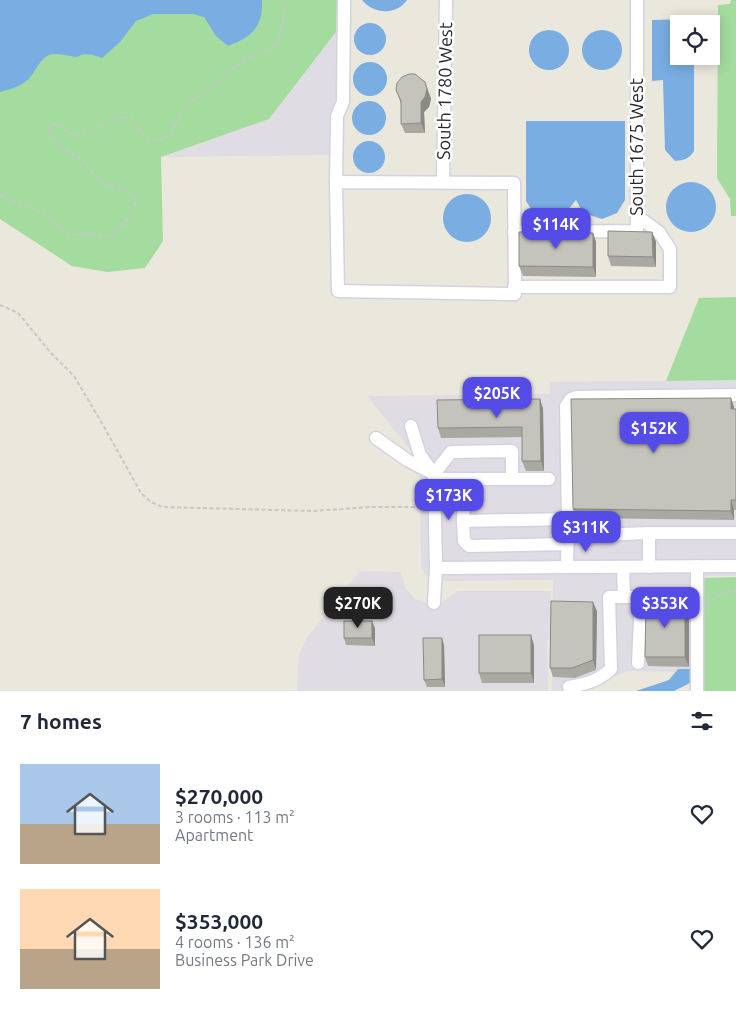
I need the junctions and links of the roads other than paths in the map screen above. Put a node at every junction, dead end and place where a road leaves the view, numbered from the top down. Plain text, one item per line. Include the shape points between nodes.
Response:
1 (344, 0) edge
2 (446, 0) edge
3 (637, 0) edge
4 (336, 182) junction
5 (443, 182) junction
6 (637, 216) junction
7 (514, 232) junction
8 (514, 287) junction
9 (736, 395) edge
10 (411, 426) dead end
11 (376, 438) dead end
12 (435, 476) junction
13 (512, 479) junction
14 (548, 479) dead end
15 (435, 504) junction
16 (568, 519) junction
17 (463, 520) junction
18 (649, 533) junction
19 (736, 533) edge
20 (598, 535) dead end
21 (568, 544) junction
22 (697, 566) junction
23 (736, 566) edge
24 (567, 567) junction
25 (623, 567) junction
26 (649, 567) junction
27 (436, 568) junction
28 (624, 597) junction
29 (434, 603) dead end
30 (638, 663) dead end
31 (569, 687) dead end
32 (697, 691) edge

1 - 4 street via 343,102 337,116
2 - 5 street, South 1780 West
3 - 6 street, South 1675 West
4 - 5 street
4 - 8 street via 338,291 515,294
5 - 7 street via 514,183
6 - 7 street, South 1675 West via 637,231
6 - 8 street via 659,232 670,249 670,287
7 - 8 street
9 - 16 street via 571,399 566,406
10 - 12 street via 420,455
11 - 12 street
12 - 13 street
12 - 13 street via 451,452 512,451
12 - 15 street
13 - 14 street
15 - 17 street via 461,504
15 - 27 street
16 - 17 street
16 - 21 street
17 - 21 street via 464,541 469,546
18 - 19 street
18 - 20 street
18 - 26 street
21 - 24 street
22 - 23 street
22 - 26 street
22 - 32 street
24 - 25 street
24 - 27 street
25 - 26 street
25 - 28 street
27 - 29 street
28 - 30 street via 641,597
28 - 31 street via 609,597 610,668 601,678

